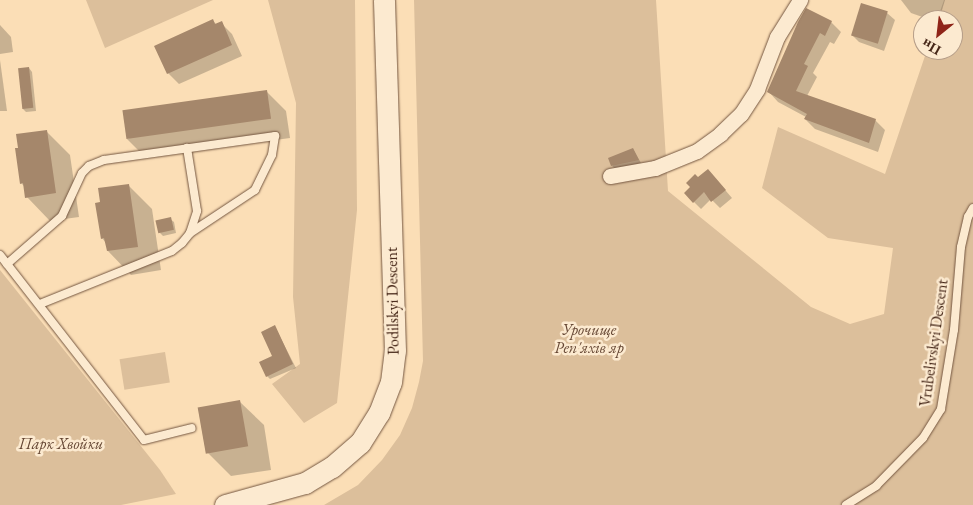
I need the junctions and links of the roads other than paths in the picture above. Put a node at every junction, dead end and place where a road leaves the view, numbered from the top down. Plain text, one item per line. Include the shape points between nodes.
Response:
1 (384, 0) edge
2 (800, 0) edge
3 (187, 148) junction
4 (610, 176) dead end
5 (973, 208) edge
6 (190, 233) junction
7 (0, 255) edge
8 (7, 264) junction
9 (40, 304) junction
10 (192, 428) dead end
11 (225, 505) edge
12 (846, 505) edge

1 - 11 street, Podilskyi Descent via 395,351 391,382 379,413 360,443 332,467 305,483
2 - 4 street via 778,36 757,88 741,114 720,134 697,150 655,168
3 - 6 lane via 197,211
3 - 6 lane via 276,136 272,155 255,190
3 - 8 lane via 104,160 89,166 82,173 62,216
5 - 12 lane, Vrubelivskyi Descent via 961,246 954,330 941,409 923,438 876,486
6 - 9 lane via 172,251
7 - 8 lane
8 - 9 lane
9 - 10 lane via 144,440

